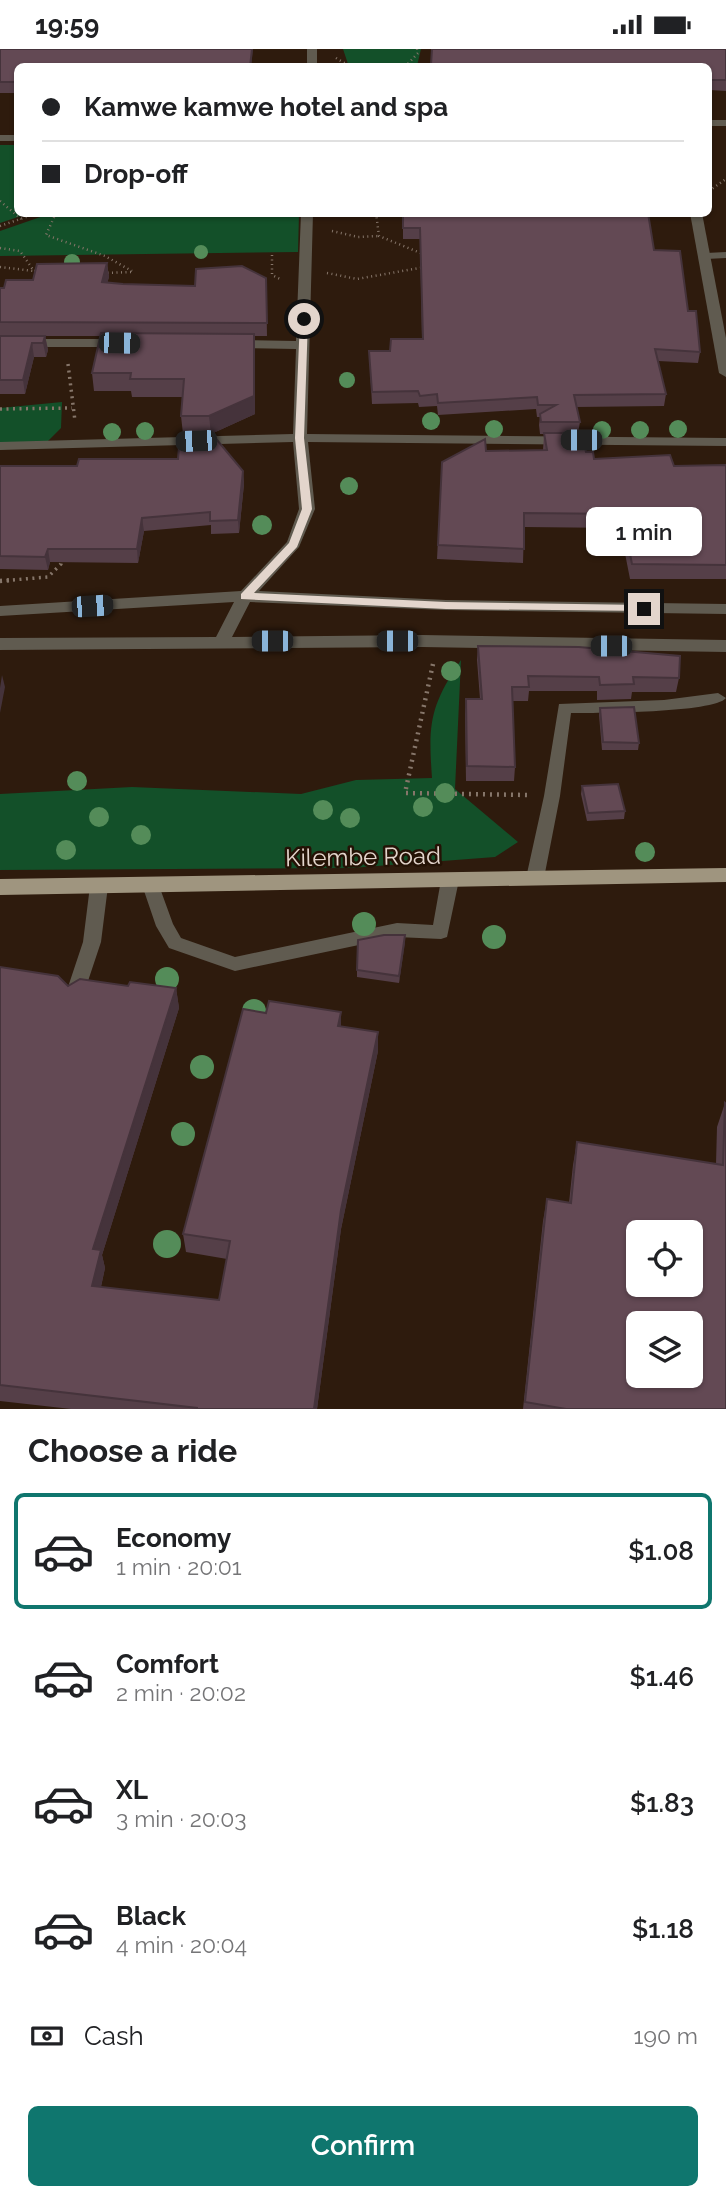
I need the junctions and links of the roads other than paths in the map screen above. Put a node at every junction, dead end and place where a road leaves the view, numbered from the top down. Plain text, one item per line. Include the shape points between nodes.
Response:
1 (307, 217) edge
2 (697, 217) edge
3 (726, 255) edge
4 (706, 256) junction
5 (0, 343) edge
6 (136, 343) edge
7 (220, 344) edge
8 (303, 345) junction
9 (726, 373) edge
10 (300, 438) junction
11 (726, 442) edge
12 (0, 446) edge
13 (245, 596) junction
14 (726, 609) edge
15 (0, 611) edge
16 (222, 641) junction
17 (0, 644) edge
18 (726, 646) edge
19 (718, 698) dead end
20 (726, 875) edge
21 (535, 878) junction
22 (450, 880) junction
23 (151, 885) junction
24 (99, 886) junction
25 (0, 887) edge
26 (74, 996) edge

1 - 8 street
2 - 4 street
3 - 4 lane
4 - 9 street
5 - 6 street
7 - 8 street
8 - 10 street
10 - 11 street
10 - 12 street
10 - 13 street via 307,509 294,544
13 - 14 street via 472,606
13 - 15 street
13 - 16 street
16 - 17 street
16 - 18 street
19 - 21 lane via 564,708
20 - 21 main road, Kilembe Road
21 - 22 main road, Kilembe Road
22 - 23 main road, Kilembe Road
22 - 23 lane via 441,932 397,930 235,964 175,943
23 - 24 main road, Kilembe Road
24 - 25 main road, Kilembe Road
24 - 26 lane via 92,942

